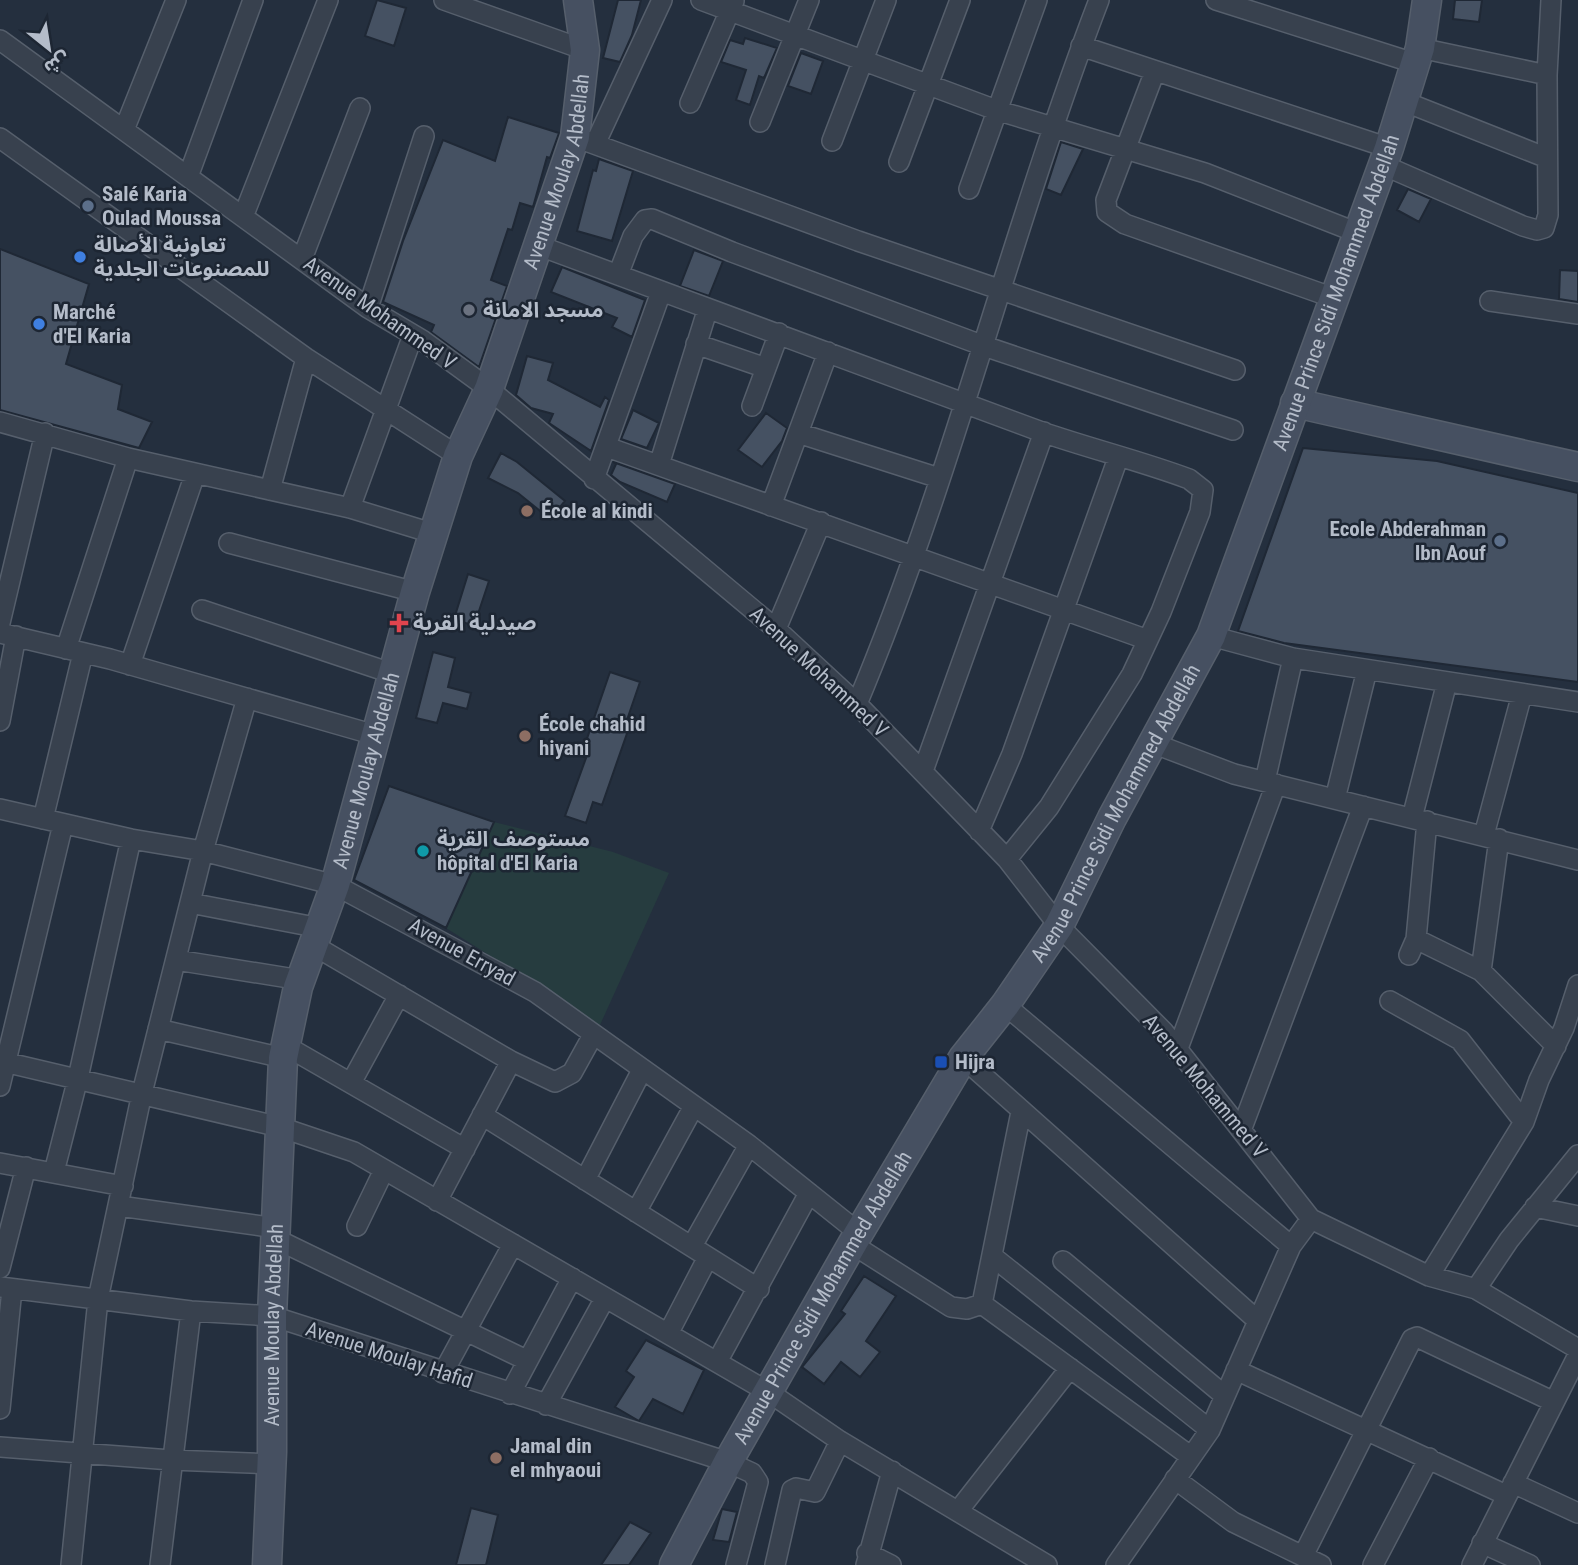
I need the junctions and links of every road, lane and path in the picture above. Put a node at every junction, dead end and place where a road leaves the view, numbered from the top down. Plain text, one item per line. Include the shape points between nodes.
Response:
1 (176, 0) edge
2 (253, 0) edge
3 (328, 0) edge
4 (444, 0) edge
5 (578, 0) edge
6 (662, 0) edge
7 (701, 0) edge
8 (809, 0) edge
9 (886, 0) edge
10 (960, 0) edge
11 (1037, 0) edge
12 (1099, 0) edge
13 (1216, 0) edge
14 (1427, 0) edge
15 (1551, 0) edge
16 (474, 5) edge
17 (732, 6) edge
18 (795, 35) junction
19 (0, 40) edge
20 (1081, 46) junction
21 (585, 50) junction
22 (1417, 56) junction
23 (864, 59) junction
24 (1154, 71) junction
25 (1547, 75) junction
26 (927, 84) junction
27 (1403, 101) junction
28 (690, 103) dead end
29 (360, 108) dead end
30 (996, 110) junction
31 (760, 122) dead end
32 (1054, 127) junction
33 (124, 130) junction
34 (424, 136) dead end
35 (0, 138) edge
36 (585, 141) junction
37 (832, 141) dead end
38 (1126, 148) junction
39 (1386, 157) junction
40 (1547, 158) junction
41 (899, 162) dead end
42 (188, 177) junction
43 (969, 189) dead end
44 (243, 217) junction
45 (1358, 233) junction
46 (537, 245) junction
47 (302, 259) junction
48 (618, 275) junction
49 (1002, 291) junction
50 (661, 292) junction
51 (1334, 298) junction
52 (1490, 301) dead end
53 (368, 307) junction
54 (707, 311) junction
55 (1578, 314) edge
56 (779, 333) junction
57 (413, 335) junction
58 (696, 344) junction
59 (985, 346) junction
60 (828, 352) junction
61 (306, 358) junction
62 (765, 368) junction
63 (1235, 370) dead end
64 (489, 389) junction
65 (966, 403) junction
66 (1295, 403) junction
67 (752, 406) dead end
68 (385, 409) junction
69 (0, 422) edge
70 (1233, 430) dead end
71 (1044, 432) junction
72 (45, 433) junction
73 (798, 433) junction
74 (607, 447) junction
75 (458, 456) junction
76 (128, 458) junction
77 (1118, 458) junction
78 (659, 465) junction
79 (1578, 467) edge
80 (195, 474) junction
81 (939, 478) junction
82 (594, 479) junction
83 (270, 490) junction
84 (771, 506) junction
85 (350, 508) junction
86 (821, 522) junction
87 (435, 534) junction
88 (229, 543) dead end
89 (912, 556) junction
90 (988, 583) junction
91 (415, 592) junction
92 (202, 610) dead end
93 (1063, 611) junction
94 (0, 623) edge
95 (776, 629) junction
96 (8, 635) edge
97 (1211, 636) junction
98 (1148, 640) junction
99 (75, 651) junction
100 (1293, 658) junction
101 (131, 665) junction
102 (1367, 670) junction
103 (394, 674) junction
104 (1447, 682) junction
105 (1522, 694) junction
106 (247, 698) junction
107 (1578, 702) edge
108 (857, 704) junction
109 (0, 721) edge
110 (375, 735) junction
111 (1155, 744) junction
112 (923, 771) junction
113 (1270, 783) junction
114 (1335, 799) junction
115 (1363, 806) junction
116 (0, 809) edge
117 (43, 819) junction
118 (1419, 819) junction
119 (63, 824) junction
120 (979, 831) junction
121 (1491, 837) junction
122 (131, 839) junction
123 (203, 851) junction
124 (1007, 859) junction
125 (1578, 860) edge
126 (335, 885) junction
127 (190, 903) junction
128 (1059, 926) junction
129 (317, 936) junction
130 (176, 960) junction
131 (1481, 971) junction
132 (300, 980) junction
133 (399, 995) junction
134 (1577, 996) edge
135 (1390, 1002) dead end
136 (1005, 1006) junction
137 (158, 1028) junction
138 (593, 1035) junction
139 (1556, 1046) junction
140 (1177, 1051) junction
141 (284, 1052) junction
142 (963, 1058) junction
143 (3, 1061) edge
144 (511, 1061) junction
145 (642, 1070) junction
146 (78, 1078) junction
147 (351, 1083) junction
148 (0, 1086) edge
149 (142, 1093) junction
150 (694, 1106) junction
151 (1021, 1112) junction
152 (482, 1115) junction
153 (1524, 1122) junction
154 (280, 1127) junction
155 (1242, 1128) junction
156 (749, 1145) junction
157 (465, 1149) junction
158 (1578, 1155) edge
159 (0, 1163) edge
160 (26, 1167) junction
161 (384, 1170) junction
162 (54, 1172) junction
163 (585, 1180) junction
164 (122, 1186) junction
165 (809, 1193) junction
166 (438, 1201) junction
167 (119, 1206) junction
168 (1535, 1207) junction
169 (636, 1212) junction
170 (1578, 1216) edge
171 (1311, 1219) junction
172 (357, 1226) dead end
173 (276, 1234) junction
174 (855, 1239) junction
175 (513, 1244) junction
176 (1291, 1246) junction
177 (700, 1251) junction
178 (992, 1256) junction
179 (1063, 1261) dead end
180 (0, 1268) edge
181 (1429, 1276) junction
182 (572, 1278) junction
183 (6, 1288) edge
184 (760, 1289) junction
185 (1476, 1289) junction
186 (605, 1298) junction
187 (98, 1299) junction
188 (982, 1304) junction
189 (191, 1311) junction
190 (272, 1316) junction
191 (1258, 1321) junction
192 (465, 1331) junction
193 (668, 1334) junction
194 (1578, 1349) edge
195 (1578, 1355) edge
196 (526, 1360) junction
197 (717, 1362) junction
198 (1070, 1368) junction
199 (1236, 1370) junction
200 (443, 1373) junction
201 (770, 1393) junction
202 (510, 1394) junction
203 (1225, 1396) junction
204 (1554, 1402) junction
205 (546, 1405) junction
206 (0, 1409) edge
207 (1364, 1429) junction
208 (1210, 1430) junction
209 (840, 1441) junction
210 (0, 1447) edge
211 (83, 1451) junction
212 (1189, 1456) junction
213 (1429, 1458) junction
214 (171, 1460) junction
215 (728, 1462) junction
216 (272, 1464) junction
217 (892, 1471) junction
218 (1175, 1479) junction
219 (1509, 1489) junction
220 (958, 1511) junction
221 (1578, 1513) edge
222 (1482, 1543) junction
223 (1304, 1555) junction
224 (866, 1559) edge
225 (683, 1563) edge
226 (71, 1565) edge
227 (160, 1565) edge
228 (267, 1565) edge
229 (736, 1565) edge
230 (775, 1565) edge
231 (891, 1565) edge
232 (1047, 1565) edge
233 (1116, 1565) edge
234 (1321, 1565) edge
235 (1373, 1565) edge
236 (1472, 1565) edge
237 (1530, 1565) edge

1 - 33 street
2 - 42 street
3 - 44 street
4 - 16 street
5 - 21 street, Avenue Moulay Abdellah
6 - 36 street
7 - 17 street
8 - 18 street
9 - 23 street
10 - 26 street
11 - 30 street
12 - 20 street
13 - 22 street
14 - 22 street, Avenue Prince Sidi Mohammed Abdellah
15 - 25 street
16 - 21 street
17 - 18 street
17 - 28 street
18 - 23 street
18 - 31 street
19 - 33 street, Avenue Mohammed V
20 - 24 street
20 - 32 street
21 - 36 street, Avenue Moulay Abdellah
22 - 25 street
22 - 27 street, Avenue Prince Sidi Mohammed Abdellah
23 - 26 street
23 - 37 street
24 - 38 street
24 - 39 street
25 - 40 street
26 - 30 street
26 - 41 street
27 - 39 street, Avenue Prince Sidi Mohammed Abdellah
27 - 40 street
29 - 47 street
30 - 32 street
30 - 43 street
32 - 38 street
32 - 49 street
33 - 42 street, Avenue Mohammed V
34 - 53 street
35 - 61 street
36 - 46 street, Avenue Moulay Abdellah
36 - 49 street
38 - 45 street via 1205,173
38 - 51 street via 1106,200 1111,216 1155,236
39 - 40 street via 1537,230 1547,223
39 - 45 street, Avenue Prince Sidi Mohammed Abdellah
42 - 44 street, Avenue Mohammed V
44 - 47 street, Avenue Mohammed V
45 - 51 street, Avenue Prince Sidi Mohammed Abdellah
46 - 48 street
46 - 64 street, Avenue Moulay Abdellah
47 - 53 street, Avenue Mohammed V
48 - 50 street
48 - 59 street via 637,229 645,219 652,219
49 - 59 street
49 - 63 street
50 - 54 street
50 - 74 street
51 - 66 street, Avenue Prince Sidi Mohammed Abdellah
52 - 55 street
53 - 57 street, Avenue Mohammed V
54 - 56 street
54 - 58 street
56 - 60 street
56 - 62 street
57 - 64 street, Avenue Mohammed V
57 - 68 street
58 - 62 street
58 - 78 street
59 - 65 street
59 - 70 street
60 - 65 street
60 - 73 street
61 - 68 street
61 - 83 street
62 - 67 street
64 - 75 street, Avenue Moulay Abdellah
64 - 82 street, Avenue Mohammed V
65 - 71 street
65 - 81 street
66 - 79 street
66 - 97 street, Avenue Prince Sidi Mohammed Abdellah
68 - 75 street
68 - 85 street
69 - 72 street
71 - 77 street
71 - 90 street
72 - 76 street
72 - 94 street
73 - 81 street
73 - 84 street
74 - 78 street
74 - 82 street
75 - 87 street, Avenue Moulay Abdellah
76 - 80 street
76 - 99 street
77 - 93 street
77 - 98 street via 1189,479 1205,496
78 - 84 street
80 - 83 street
80 - 101 street
81 - 89 street
82 - 95 street, Avenue Mohammed V
83 - 85 street
84 - 86 street
85 - 87 street
86 - 89 street
86 - 95 street
87 - 91 street, Avenue Moulay Abdellah
88 - 91 street
89 - 90 street
89 - 108 street
90 - 93 street
90 - 112 street
91 - 103 street, Avenue Moulay Abdellah
92 - 103 street
93 - 98 street
93 - 120 street via 1003,778
95 - 108 street, Avenue Mohammed V
96 - 99 street
96 - 109 street
97 - 100 street
97 - 111 street, Avenue Prince Sidi Mohammed Abdellah
98 - 124 street via 1091,744
99 - 101 street
99 - 117 street
100 - 102 street
100 - 113 street
101 - 106 street
102 - 104 street
102 - 114 street
103 - 110 street, Avenue Moulay Abdellah
104 - 105 street
104 - 118 street
105 - 107 street
105 - 121 street
106 - 110 street
106 - 123 street
108 - 112 street, Avenue Mohammed V
110 - 126 street, Avenue Moulay Abdellah
111 - 113 street
111 - 128 street, Avenue Prince Sidi Mohammed Abdellah via 1112,818
112 - 120 street, Avenue Mohammed V
113 - 114 street
113 - 140 street
114 - 115 street
115 - 118 street
115 - 155 street
116 - 117 street, Avenue Erryad
117 - 119 street, Avenue Erryad
118 - 121 street
118 - 131 street via 1413,947
119 - 122 street, Avenue Erryad
119 - 143 street
120 - 124 street, Avenue Mohammed V
121 - 125 street
121 - 131 street
122 - 123 street, Avenue Erryad
122 - 146 street
123 - 126 street, Avenue Erryad
123 - 127 street
124 - 128 street, Avenue Mohammed V
126 - 129 street, Avenue Moulay Abdellah
126 - 138 street, Avenue Erryad via 535,992
127 - 129 street
127 - 130 street
128 - 136 street, Avenue Prince Sidi Mohammed Abdellah
128 - 140 street, Avenue Mohammed V via 1164,1032
129 - 132 street, Avenue Moulay Abdellah
129 - 133 street
130 - 132 street
130 - 137 street
131 - 139 street
132 - 141 street, Avenue Moulay Abdellah
133 - 144 street
133 - 147 street
134 - 139 street
135 - 153 street via 1460,1040
136 - 142 street, Avenue Prince Sidi Mohammed Abdellah
136 - 176 street
137 - 141 street
137 - 149 street
138 - 144 street via 572,1073 561,1082
138 - 145 street, Avenue Erryad
139 - 153 street
140 - 155 street, Avenue Mohammed V
141 - 147 street
141 - 154 street, Avenue Moulay Abdellah
142 - 151 street
142 - 174 street, Avenue Prince Sidi Mohammed Abdellah
143 - 146 street
143 - 148 street
144 - 152 street
145 - 150 street, Avenue Erryad
145 - 163 street
146 - 149 street
146 - 162 street
147 - 157 street
149 - 154 street
149 - 164 street
150 - 156 street, Avenue Erryad
150 - 169 street
151 - 178 street
151 - 191 street via 1142,1214
152 - 157 street
152 - 163 street
153 - 181 street
154 - 161 street via 354,1152
154 - 173 street, Avenue Moulay Abdellah
155 - 171 street, Avenue Mohammed V
156 - 165 street, Avenue Erryad
156 - 177 street
157 - 166 street
158 - 168 street
159 - 160 street
160 - 162 street
160 - 180 street
161 - 166 street
161 - 172 street
162 - 164 street
163 - 169 street
164 - 167 street
165 - 174 street, Avenue Erryad
165 - 184 street
166 - 175 street
167 - 173 street
167 - 187 street
168 - 170 street
168 - 185 street
169 - 177 street
171 - 176 street
171 - 181 street, Avenue Mohammed V
173 - 190 street, Avenue Moulay Abdellah
173 - 192 street
174 - 188 street, Avenue Erryad via 951,1307 967,1309
174 - 201 street, Avenue Prince Sidi Mohammed Abdellah
175 - 182 street
175 - 192 street
176 - 191 street
177 - 184 street
177 - 193 street
178 - 188 street
178 - 208 street
179 - 203 street
181 - 185 street, Avenue Mohammed V
182 - 186 street
182 - 196 street
183 - 187 street, Avenue Moulay Hafid
183 - 206 street
184 - 197 street
185 - 194 street, Avenue Mohammed V
186 - 193 street
186 - 205 street
187 - 189 street, Avenue Moulay Hafid
187 - 211 street
188 - 198 street
189 - 190 street, Avenue Moulay Hafid
189 - 214 street
190 - 200 street, Avenue Moulay Hafid
190 - 216 street, Avenue Moulay Abdellah
191 - 199 street
192 - 196 street
192 - 200 street
193 - 197 street
195 - 204 street
196 - 202 street
197 - 201 street
198 - 212 street
198 - 220 street
199 - 203 street
199 - 207 street
200 - 202 street, Avenue Moulay Hafid
201 - 209 street
201 - 215 street, Avenue Prince Sidi Mohammed Abdellah
202 - 205 street, Avenue Moulay Hafid
203 - 208 street
204 - 207 street via 1415,1337
204 - 219 street
205 - 215 street, Avenue Moulay Hafid
207 - 213 street
207 - 223 street
208 - 212 street
209 - 217 street
209 - 230 street via 815,1492 792,1490
210 - 211 street
211 - 214 street
211 - 226 street
212 - 218 street
213 - 219 street
213 - 235 street
214 - 216 street
214 - 227 street
215 - 225 street, Avenue Prince Sidi Mohammed Abdellah
215 - 229 street, Avenue Moulay Hafid via 752,1473 758,1482
216 - 228 street, Avenue Moulay Abdellah
217 - 220 street
217 - 224 street
218 - 223 street via 1233,1522
218 - 233 street
219 - 221 street
219 - 222 street
220 - 232 street
222 - 236 street
222 - 237 street
223 - 234 street
224 - 231 street

